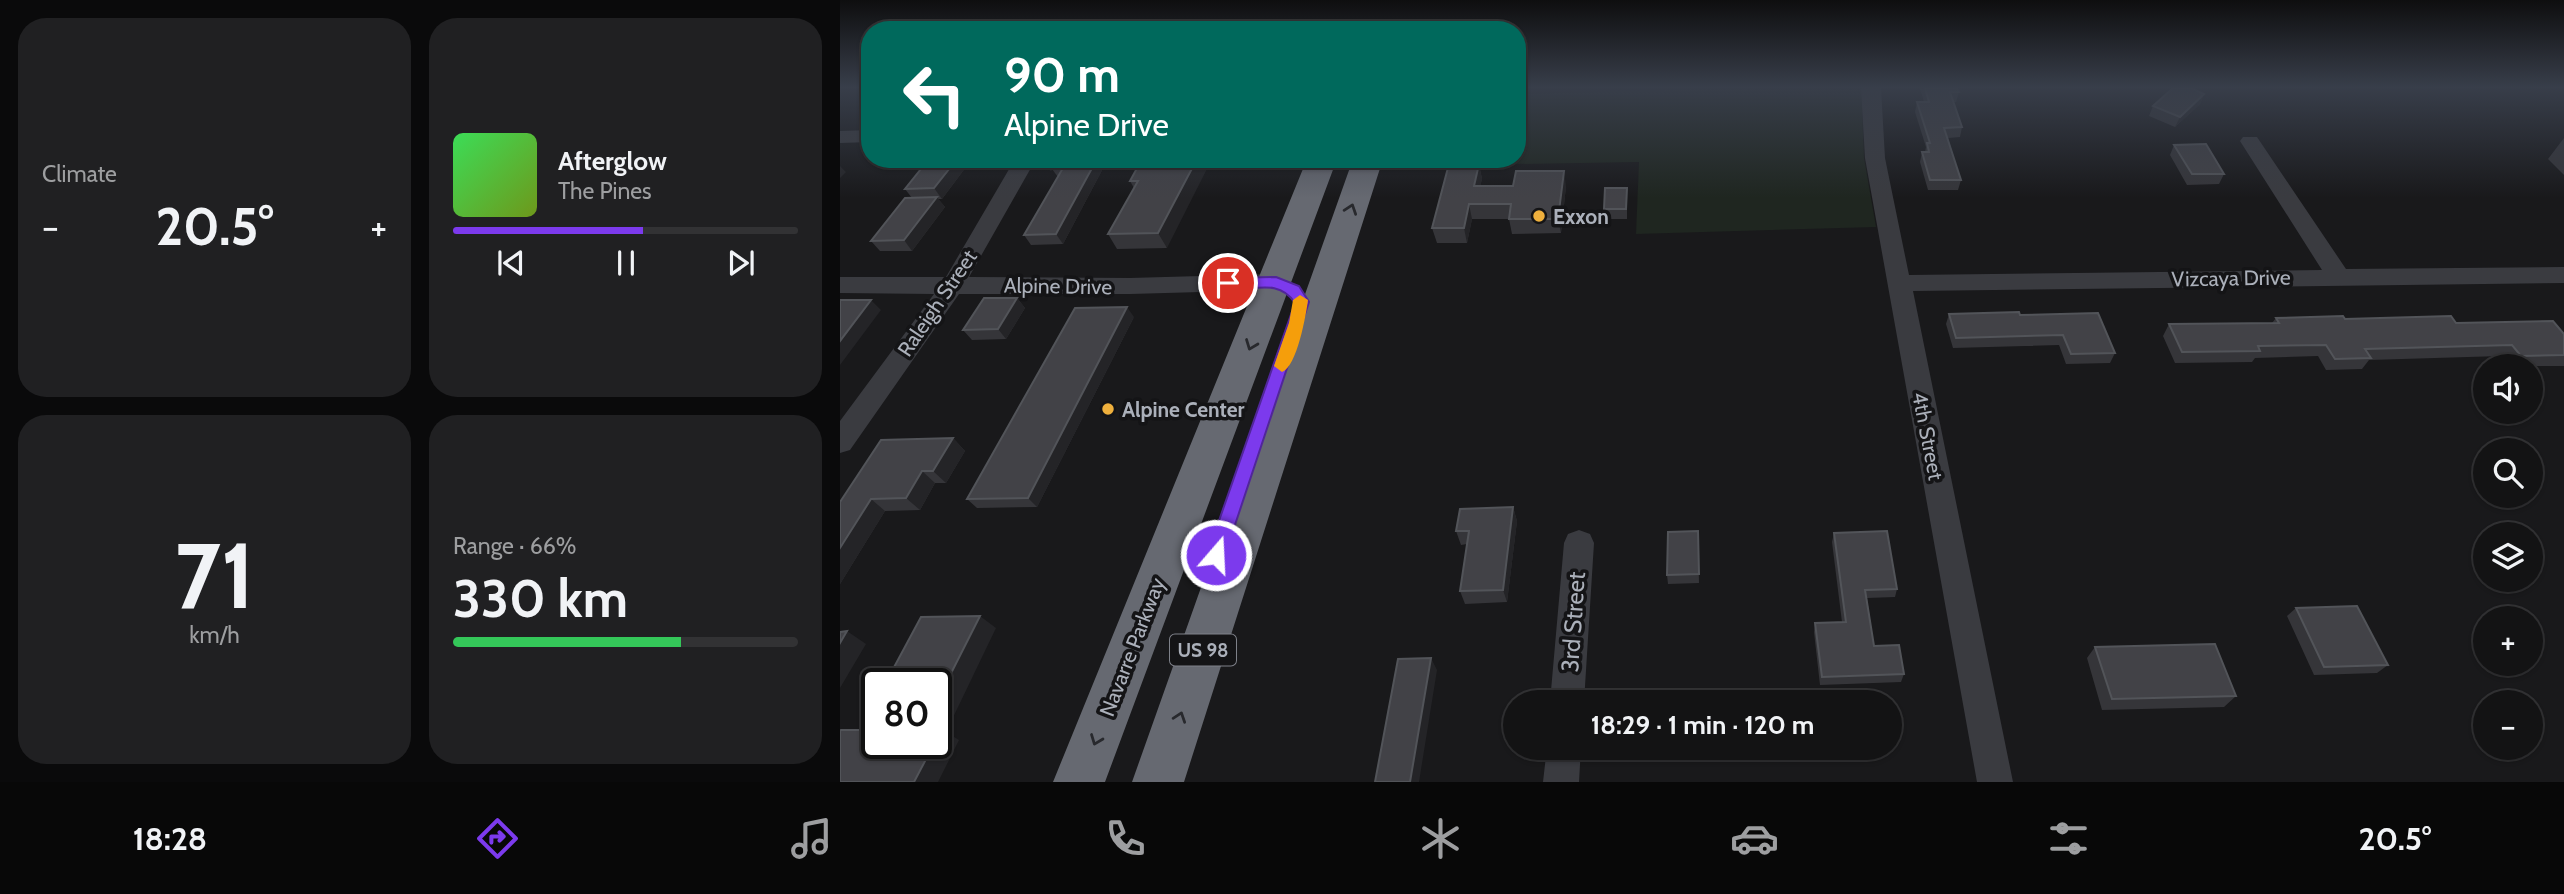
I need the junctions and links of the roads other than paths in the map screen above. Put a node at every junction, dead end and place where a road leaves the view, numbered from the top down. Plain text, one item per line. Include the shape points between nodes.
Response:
1 (1873, 124) edge
2 (861, 136) edge
3 (840, 137) edge
4 (2250, 141) dead end
5 (1021, 168) edge
6 (1319, 168) edge
7 (1334, 168) edge
8 (1365, 168) edge
9 (1335, 258) junction
10 (2564, 275) edge
11 (2338, 276) junction
12 (1276, 282) junction
13 (1898, 283) junction
14 (840, 285) edge
15 (953, 285) junction
16 (840, 442) edge
17 (1579, 543) dead end
18 (1225, 587) junction
19 (1568, 690) edge
20 (1563, 760) edge
21 (1079, 782) edge
22 (1158, 782) edge
23 (1562, 782) edge
24 (1996, 782) edge

1 - 13 street, 4th Street
2 - 3 street
4 - 11 street
5 - 15 street, Raleigh Street
6 - 12 highway, Navarre Parkway / US 98
7 - 9 highway via 1311,244 1317,254
9 -> 8 highway, US 98
9 - 18 highway, US 98
10 - 11 street, Vizcaya Drive
11 - 13 street, Vizcaya Drive
12 - 15 street, Alpine Drive
12 - 18 highway via 1294,290 1302,302 1216,555
12 -> 21 highway, Navarre Parkway / US 98
13 - 24 street, 4th Street
14 - 15 street, Alpine Drive
15 - 16 street, Raleigh Street
17 - 19 street, 3rd Street
22 -> 18 highway, US 98
20 - 23 street

